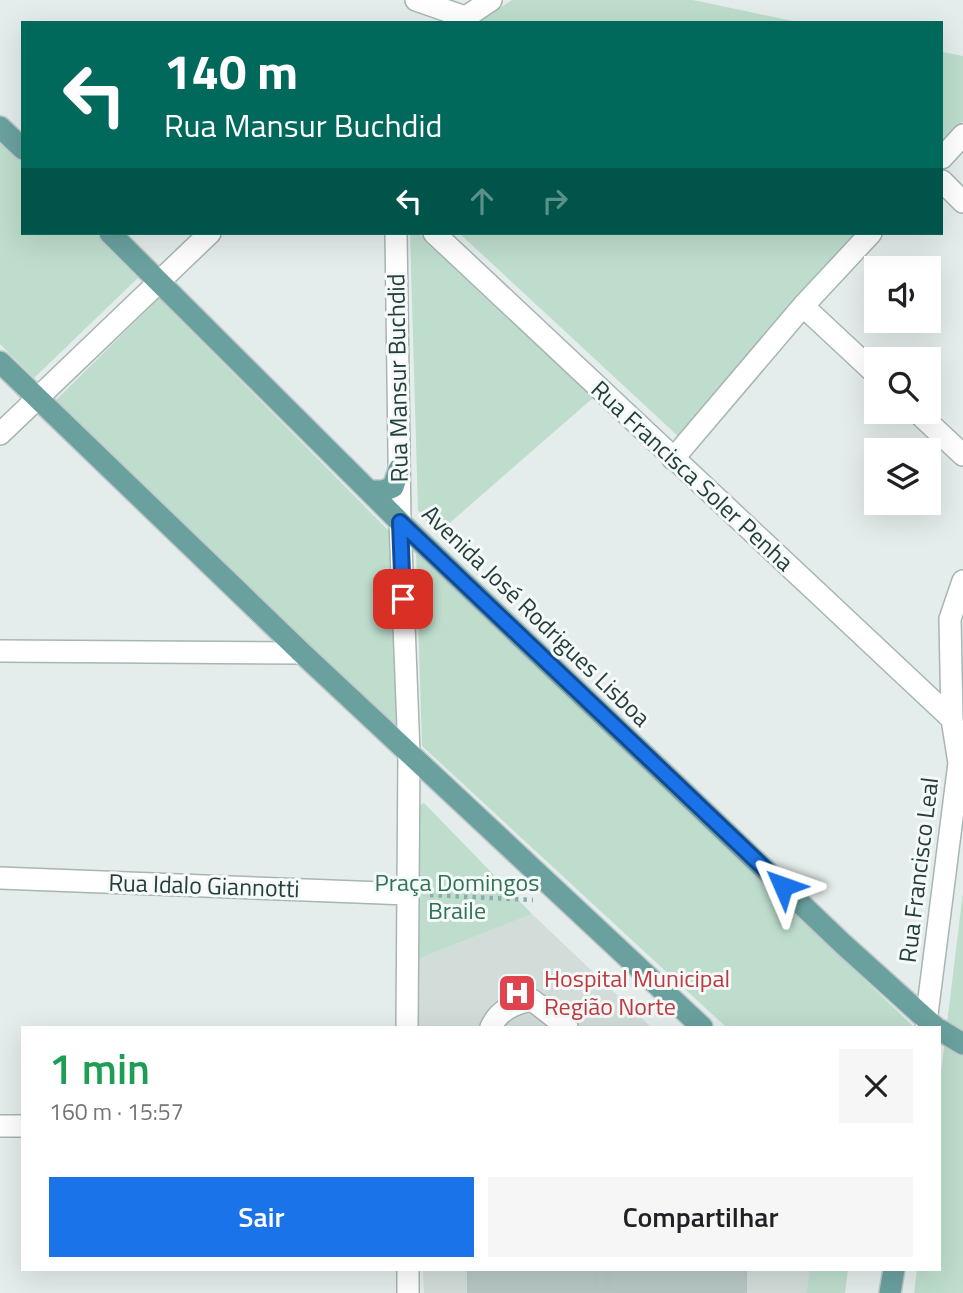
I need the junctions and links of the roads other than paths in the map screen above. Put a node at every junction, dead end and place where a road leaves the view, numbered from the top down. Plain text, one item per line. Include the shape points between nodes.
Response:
1 (416, 0) edge
2 (491, 0) edge
3 (461, 20) edge
4 (0, 127) edge
5 (963, 135) edge
6 (21, 147) edge
7 (943, 157) edge
8 (943, 182) edge
9 (963, 202) edge
10 (112, 235) edge
11 (208, 235) edge
12 (396, 235) edge
13 (436, 235) edge
14 (869, 235) edge
15 (159, 279) junction
16 (803, 306) junction
17 (0, 362) edge
18 (864, 363) edge
19 (36, 398) junction
20 (930, 424) edge
21 (0, 434) edge
22 (963, 455) edge
23 (673, 459) junction
24 (399, 468) junction
25 (369, 491) junction
26 (400, 522) junction
27 (963, 581) edge
28 (0, 651) edge
29 (302, 653) junction
30 (952, 719) junction
31 (409, 753) junction
32 (0, 878) edge
33 (408, 894) junction
34 (407, 1026) edge
35 (492, 1026) edge
36 (566, 1026) edge
37 (701, 1026) edge
38 (931, 1026) edge
39 (932, 1026) edge
40 (941, 1032) edge
41 (963, 1044) edge
42 (0, 1126) edge
43 (21, 1126) edge
44 (408, 1271) edge
45 (894, 1271) edge
46 (408, 1293) edge
47 (890, 1293) edge

1 - 3 street
2 - 3 street
4 - 6 main road
5 - 7 street
8 - 9 street
10 - 15 main road, Avenida José Rodrigues Lisboa
11 - 15 street
12 - 24 street, Rua Mansur Buchdid
13 - 23 street, Rua Francisca Soler Penha
14 - 16 street
15 - 19 street
15 - 25 main road, Avenida José Rodrigues Lisboa
16 - 18 street
16 - 23 street
17 - 19 main road
19 - 21 street
19 - 29 main road
20 - 22 street
23 - 30 street, Rua Francisca Soler Penha
24 - 25 main road via 393,486
24 - 26 street, Rua Mansur Buchdid
25 - 26 main road, Avenida José Rodrigues Lisboa
26 - 31 street, Rua Mansur Buchdid
26 - 38 main road, Avenida José Rodrigues Lisboa
27 - 30 street, Rua Francisco Leal via 950,618
28 - 29 street
29 - 31 main road
30 - 39 street, Rua Francisco Leal via 959,763
31 - 33 street, Rua Mansur Buchdid
31 - 37 main road
32 - 33 street, Rua Idalo Giannotti
33 - 34 street, Rua Mansur Buchdid
35 - 36 street via 498,1014 532,1000
40 - 41 main road, Avenida José Rodrigues Lisboa
42 - 43 street
44 - 46 street
45 - 47 main road

